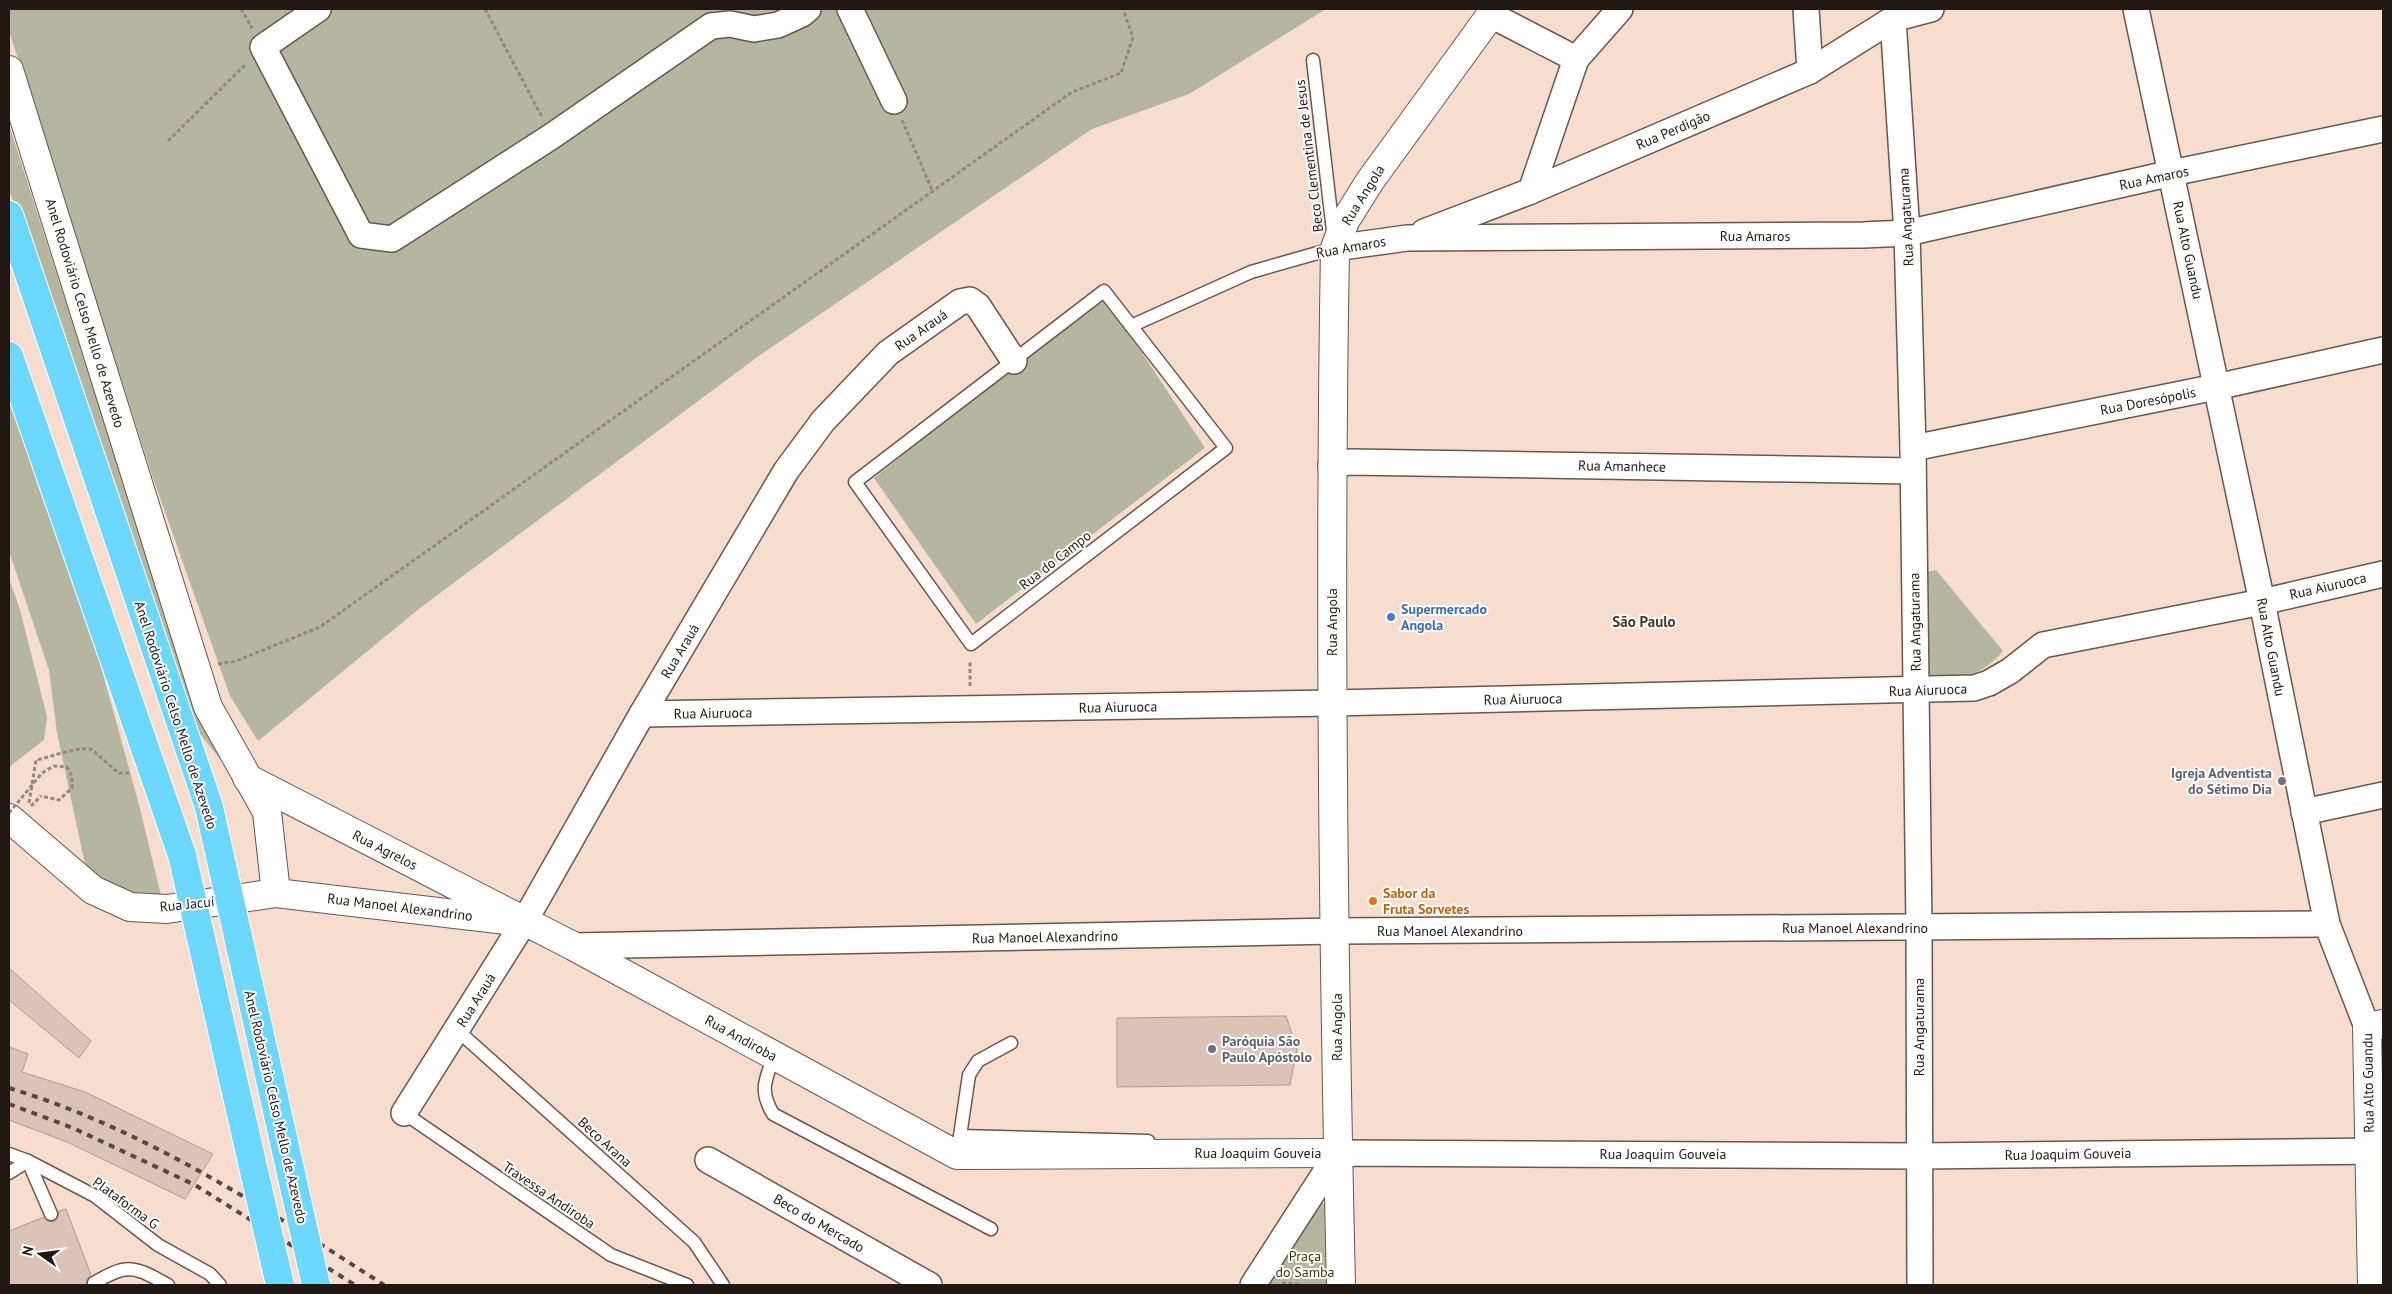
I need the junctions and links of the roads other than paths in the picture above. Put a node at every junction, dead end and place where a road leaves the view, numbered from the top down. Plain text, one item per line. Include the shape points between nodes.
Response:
1 (318, 9) edge
2 (808, 9) edge
3 (850, 9) edge
4 (1620, 9) edge
5 (1806, 9) edge
6 (1931, 9) edge
7 (2136, 9) edge
8 (1493, 12) edge
9 (1893, 19) junction
10 (1576, 59) junction
11 (1313, 60) dead end
12 (9, 70) edge
13 (1810, 71) junction
14 (894, 101) road end
15 (2383, 129) edge
16 (2172, 173) junction
17 (1531, 191) junction
18 (9, 215) edge
19 (1907, 233) junction
20 (1407, 238) junction
21 (1335, 248) junction
22 (1131, 326) junction
23 (2383, 350) edge
24 (9, 356) edge
25 (1014, 361) junction
26 (2216, 387) junction
27 (1913, 459) junction
28 (1331, 465) junction
29 (2383, 574) edge
30 (2262, 602) junction
31 (1916, 691) junction
32 (1332, 703) junction
33 (642, 714) junction
34 (247, 778) junction
35 (2383, 795) edge
36 (2304, 812) junction
37 (19, 813) edge
38 (276, 892) junction
39 (524, 922) junction
40 (2327, 924) junction
41 (1919, 928) junction
42 (1336, 932) junction
43 (573, 946) junction
44 (2375, 1025) edge
45 (457, 1030) junction
46 (1010, 1043) dead end
47 (774, 1056) junction
48 (404, 1113) joint
49 (1200, 1142) dead end
50 (958, 1146) junction
51 (2376, 1151) edge
52 (1338, 1153) junction
53 (9, 1154) edge
54 (1919, 1156) junction
55 (708, 1160) dead end
56 (28, 1161) junction
57 (9, 1173) edge
58 (51, 1214) dead end
59 (991, 1229) dead end
60 (94, 1283) dead end
61 (168, 1285) edge
62 (220, 1285) edge
63 (280, 1285) edge
64 (316, 1285) edge
65 (686, 1285) edge
66 (723, 1285) edge
67 (929, 1285) edge
68 (1253, 1285) edge
69 (1341, 1285) edge
70 (1920, 1285) edge
71 (2372, 1285) edge

1 - 2 street via 263,47 361,235 392,239 552,136 711,26 730,24 754,29 778,25
3 - 14 street
4 - 10 street
5 - 13 street
6 - 9 street, Rua Perdigão
7 - 16 street, Rua Alto Guandu
8 - 10 street
8 - 21 street, Rua Angola via 1370,181 1345,221
9 - 13 street, Rua Perdigão
9 - 19 street, Rua Angaturama
10 - 17 street
11 - 21 lane, Beco Clementina de Jesus
12 - 34 street, Anel Rodoviário Celso Mello de Azevedo via 208,707
13 - 17 street, Rua Perdigão
15 - 16 street, Rua Amaros
16 - 19 street, Rua Amaros
16 - 26 street, Rua Alto Guandu
17 - 20 street, Rua Perdigão
18 - 64 highway, Anel Rodoviário Celso Mello de Azevedo, bridge via 209,808
19 - 20 street, Rua Amaros
19 - 27 street, Rua Angaturama
20 - 21 street, Rua Amaros
21 - 22 lane, Rua Amaros via 1251,272
21 - 28 street, Rua Angola
22 - 25 lane, Rua do Campo via 1107,293 1101,292
22 - 25 lane, Rua do Campo via 1226,448 971,644 855,482
23 - 26 street, Rua Doresópolis
24 - 63 highway, bridge via 182,855
25 - 33 street, Rua Arauá via 978,306 970,300 960,302 888,353 823,421 786,472
26 - 27 street, Rua Doresópolis
26 - 30 street, Rua Alto Guandu
27 - 28 street, Rua Amanhece via 1350,462
27 - 31 street, Rua Angaturama
28 - 32 street, Rua Angola
29 - 30 street, Rua Aiuruoca
30 - 31 street, Rua Aiuruoca via 2043,645 1989,683 1974,688
30 - 36 street, Rua Alto Guandu
31 - 32 street, Rua Aiuruoca
31 - 41 street, Rua Angaturama
32 - 33 street, Rua Aiuruoca
32 - 42 street, Rua Angola
33 - 39 street, Rua Arauá
34 - 38 street, Anel Rodoviário Celso Mello de Azevedo via 267,812
34 - 39 street, Rua Agrelos
35 - 36 street
36 - 40 street, Rua Alto Guandu
37 - 38 street, Rua Jacuí via 92,890 130,907 167,909
38 - 39 street, Rua Manoel Alexandrino
39 - 43 street, Rua Andiroba
39 - 45 street, Rua Arauá
40 - 41 street, Rua Manoel Alexandrino
40 - 44 street, Rua Alto Guandu
41 - 42 street, Rua Manoel Alexandrino
41 - 54 street, Rua Angaturama
42 - 43 street, Rua Manoel Alexandrino
42 - 52 street, Rua Angola
43 - 47 street, Rua Andiroba
44 - 51 street, Rua Alto Guandu
45 - 48 street, Rua Arauá
45 - 66 lane, Beco Arana via 694,1242
46 - 50 lane via 978,1061 969,1075
47 - 50 street, Rua Andiroba
47 - 59 lane via 765,1082 764,1099 773,1114
48 - 65 lane, Travessa Andiroba via 611,1255
49 - 50 lane
50 - 52 street, Rua Joaquim Gouveia
51 - 54 street, Rua Joaquim Gouveia
51 - 71 street, Rua Alto Guandu
52 - 54 street, Rua Joaquim Gouveia
52 - 68 street
52 - 69 street, Rua Angola
53 - 56 lane, Plataforma G
54 - 70 street, Rua Angaturama
55 - 67 street, Beco do Mercado
56 - 57 lane
56 - 58 lane
56 - 62 lane, Plataforma G via 96,1196 158,1245 210,1274
60 - 61 lane via 116,1270 140,1269

